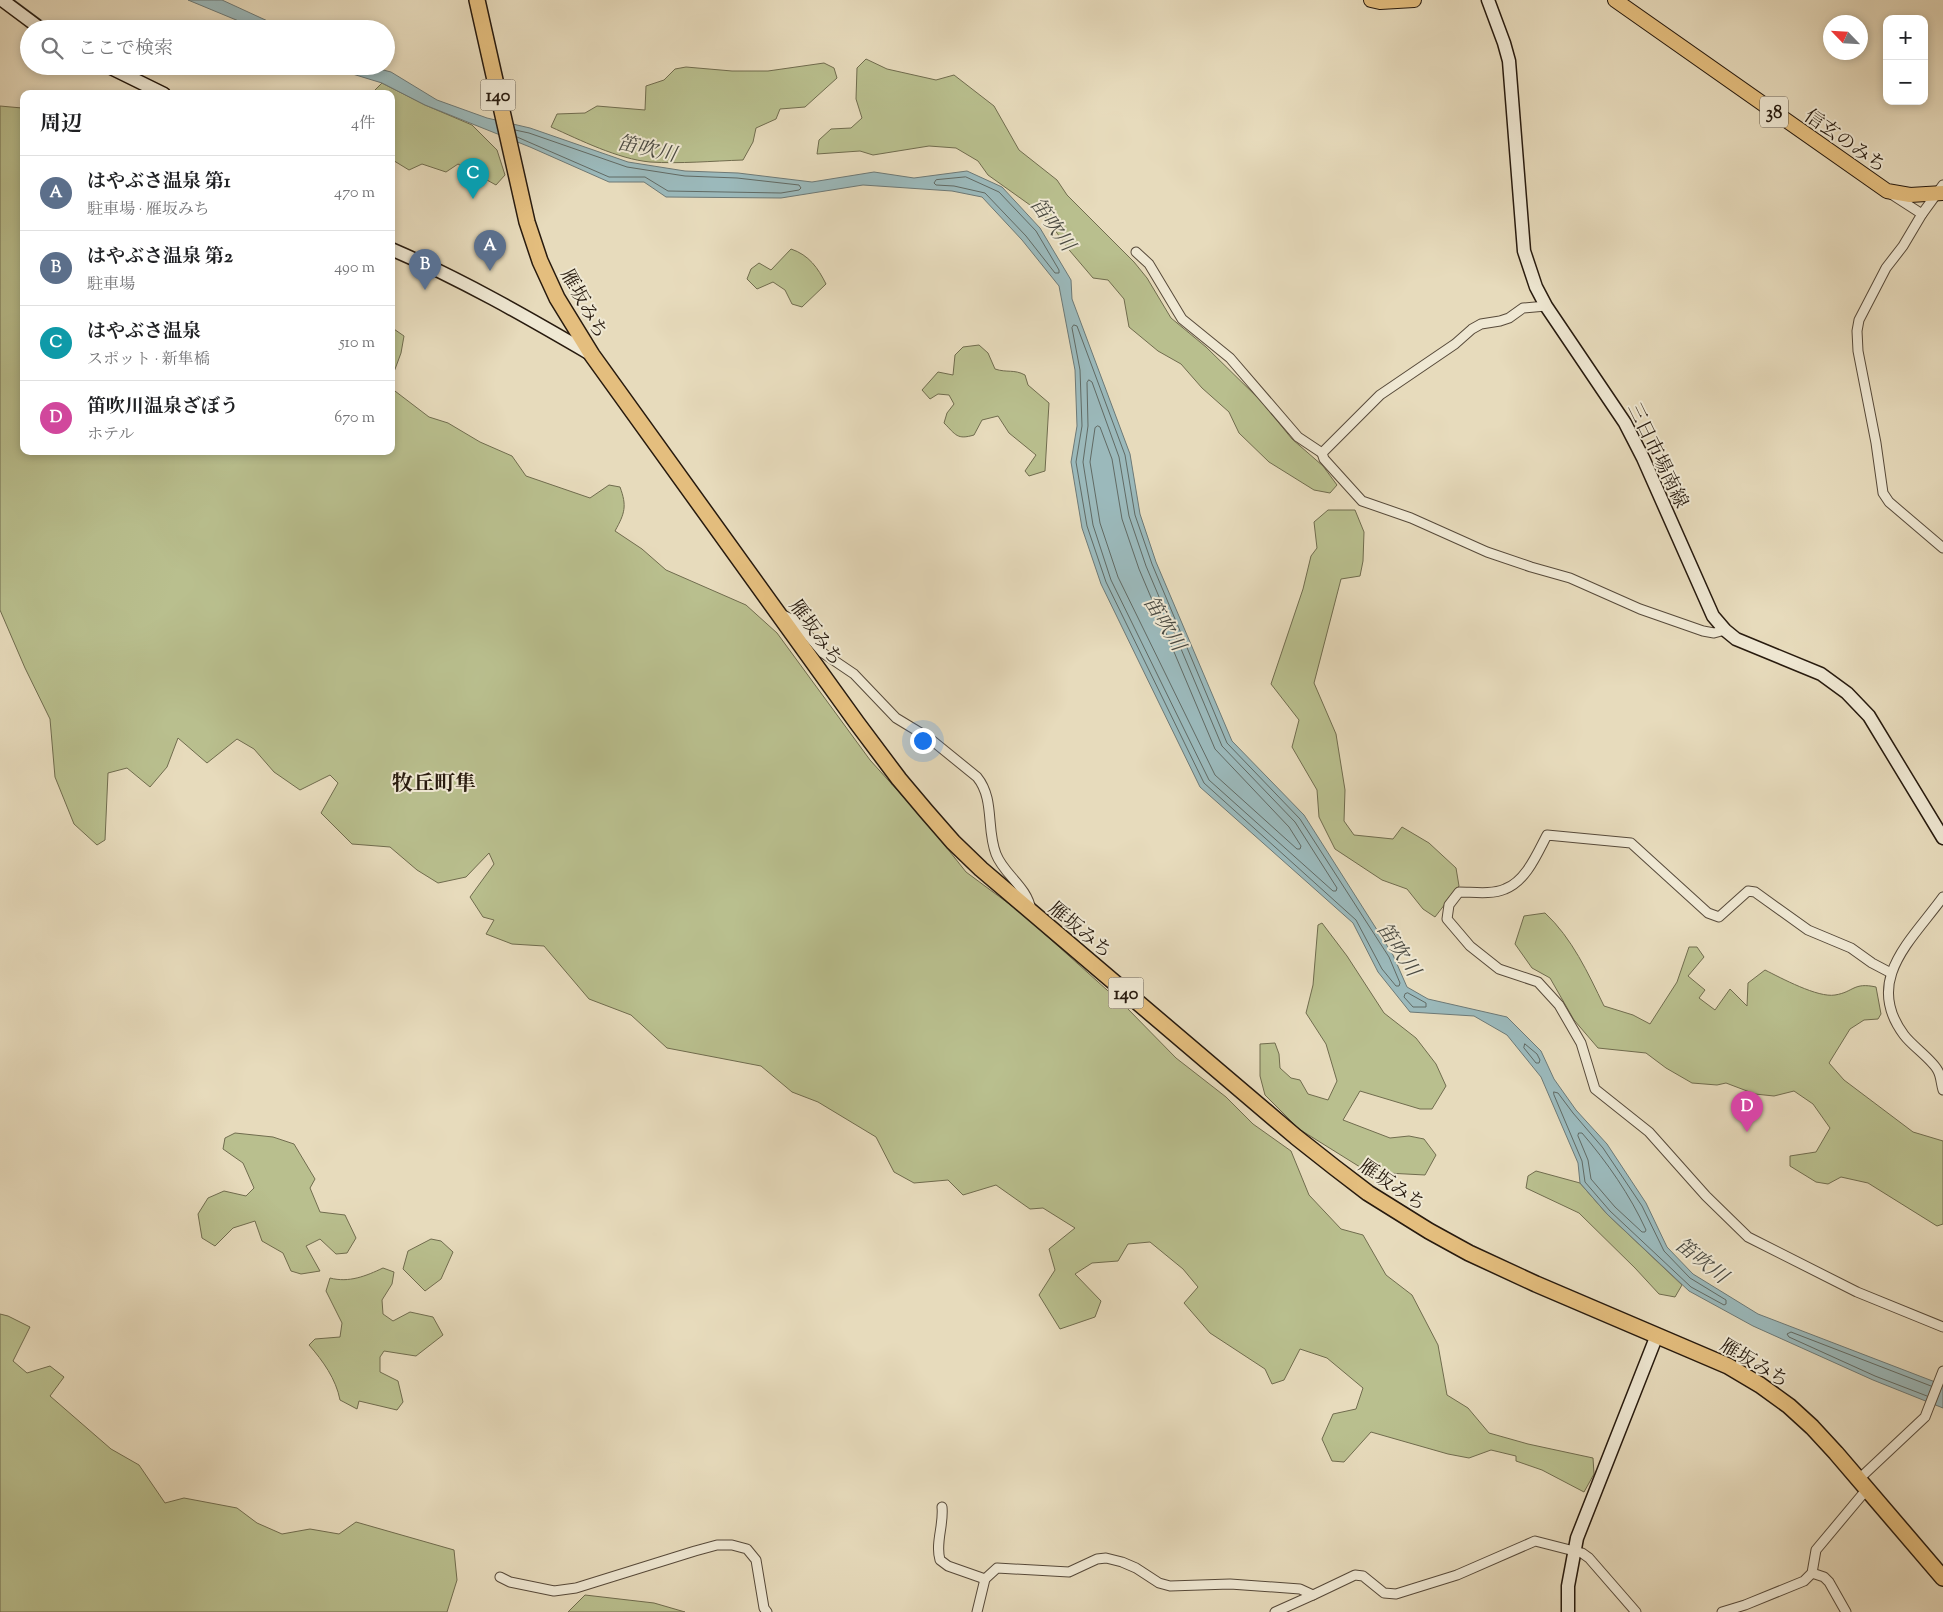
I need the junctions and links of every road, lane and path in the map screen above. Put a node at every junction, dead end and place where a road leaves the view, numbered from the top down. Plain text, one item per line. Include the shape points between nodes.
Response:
1 (2, 0) edge
2 (477, 0) edge
3 (1372, 0) edge
4 (1414, 0) edge
5 (1488, 0) edge
6 (1615, 0) edge
7 (29, 20) edge
8 (125, 75) edge
9 (156, 90) edge
10 (1887, 191) junction
11 (1940, 191) edge
12 (1922, 214) junction
13 (395, 251) edge
14 (1136, 252) dead end
15 (1546, 306) junction
16 (592, 355) junction
17 (1322, 454) junction
18 (1943, 548) edge
19 (778, 613) junction
20 (1725, 630) junction
21 (1943, 838) edge
22 (1943, 897) edge
23 (1031, 914) junction
24 (1891, 973) junction
25 (1943, 1090) edge
26 (1943, 1326) edge
27 (1657, 1335) junction
28 (1943, 1371) edge
29 (1863, 1484) junction
30 (942, 1507) dead end
31 (1574, 1551) junction
32 (1812, 1573) junction
33 (500, 1577) dead end
34 (1943, 1578) edge
35 (985, 1579) junction
36 (1314, 1595) junction
37 (1747, 1609) edge
38 (767, 1612) edge
39 (977, 1612) edge
40 (1275, 1612) edge
41 (1568, 1612) edge
42 (1636, 1612) edge
43 (1722, 1612) edge
44 (1846, 1612) edge

1 - 7 main road
2 - 16 highway, 雁坂みち / 140 via 527,222 557,298
3 - 4 main road
5 - 15 main road, 三日市場南線 via 1509,62 1524,251
6 - 10 main road, 信玄のみち / 38
8 - 9 main road
10 - 11 main road, 信玄のみち / 38 via 1910,195
10 - 12 street
11 - 12 street
12 - 18 street via 1886,268 1859,320 1858,351 1883,493 1889,502
13 - 16 main road via 497,300
14 - 17 street via 1149,264 1182,319 1230,358 1298,437
15 - 17 street via 1523,308 1500,322 1472,328 1455,344 1380,395
15 - 20 main road, 三日市場南線 via 1625,423 1713,616
16 - 19 highway, 雁坂みち / 140
17 - 20 street via 1362,500 1487,552 1570,578 1640,609 1703,631
19 - 23 highway, 雁坂みち / 140 via 899,779 953,842
19 - 23 street via 796,621 824,652 854,674 896,718 929,738 980,780 988,797 996,854 1025,893
20 - 21 main road, 三日市場南線 via 1736,639 1821,674 1847,693 1869,716
22 - 24 street via 1913,935
23 - 27 highway, 雁坂みち / 140 via 1334,1167 1391,1208 1469,1253
24 - 25 street via 1888,986 1893,1017 1905,1035 1938,1070
24 - 26 street via 1851,948 1808,930 1755,892 1748,890 1719,917 1708,912 1631,843 1547,835 1524,875 1505,889 1459,892 1449,905 1448,919 1470,946 1500,969 1538,982 1559,1005 1581,1043 1595,1089 1649,1132 1748,1237 1858,1292
27 - 29 highway, 雁坂みち / 140 via 1728,1366 1760,1385 1812,1426
27 - 31 main road via 1585,1515
28 - 29 street via 1925,1417
29 - 32 street via 1816,1550
29 - 34 highway, 雁坂みち / 140
30 - 35 street via 940,1560
31 - 36 street via 1535,1541 1457,1575 1396,1594 1384,1593 1363,1576 1355,1575
31 - 41 main road via 1568,1586
31 - 42 street via 1589,1558
32 - 37 street via 1804,1581
32 - 44 street via 1829,1582
33 - 38 street via 554,1591 576,1588 695,1551 732,1544 747,1548 756,1560
35 - 36 street via 997,1568 1069,1572 1106,1558 1136,1568 1170,1586 1230,1584 1300,1589
35 - 39 street
36 - 40 street
37 - 43 street

